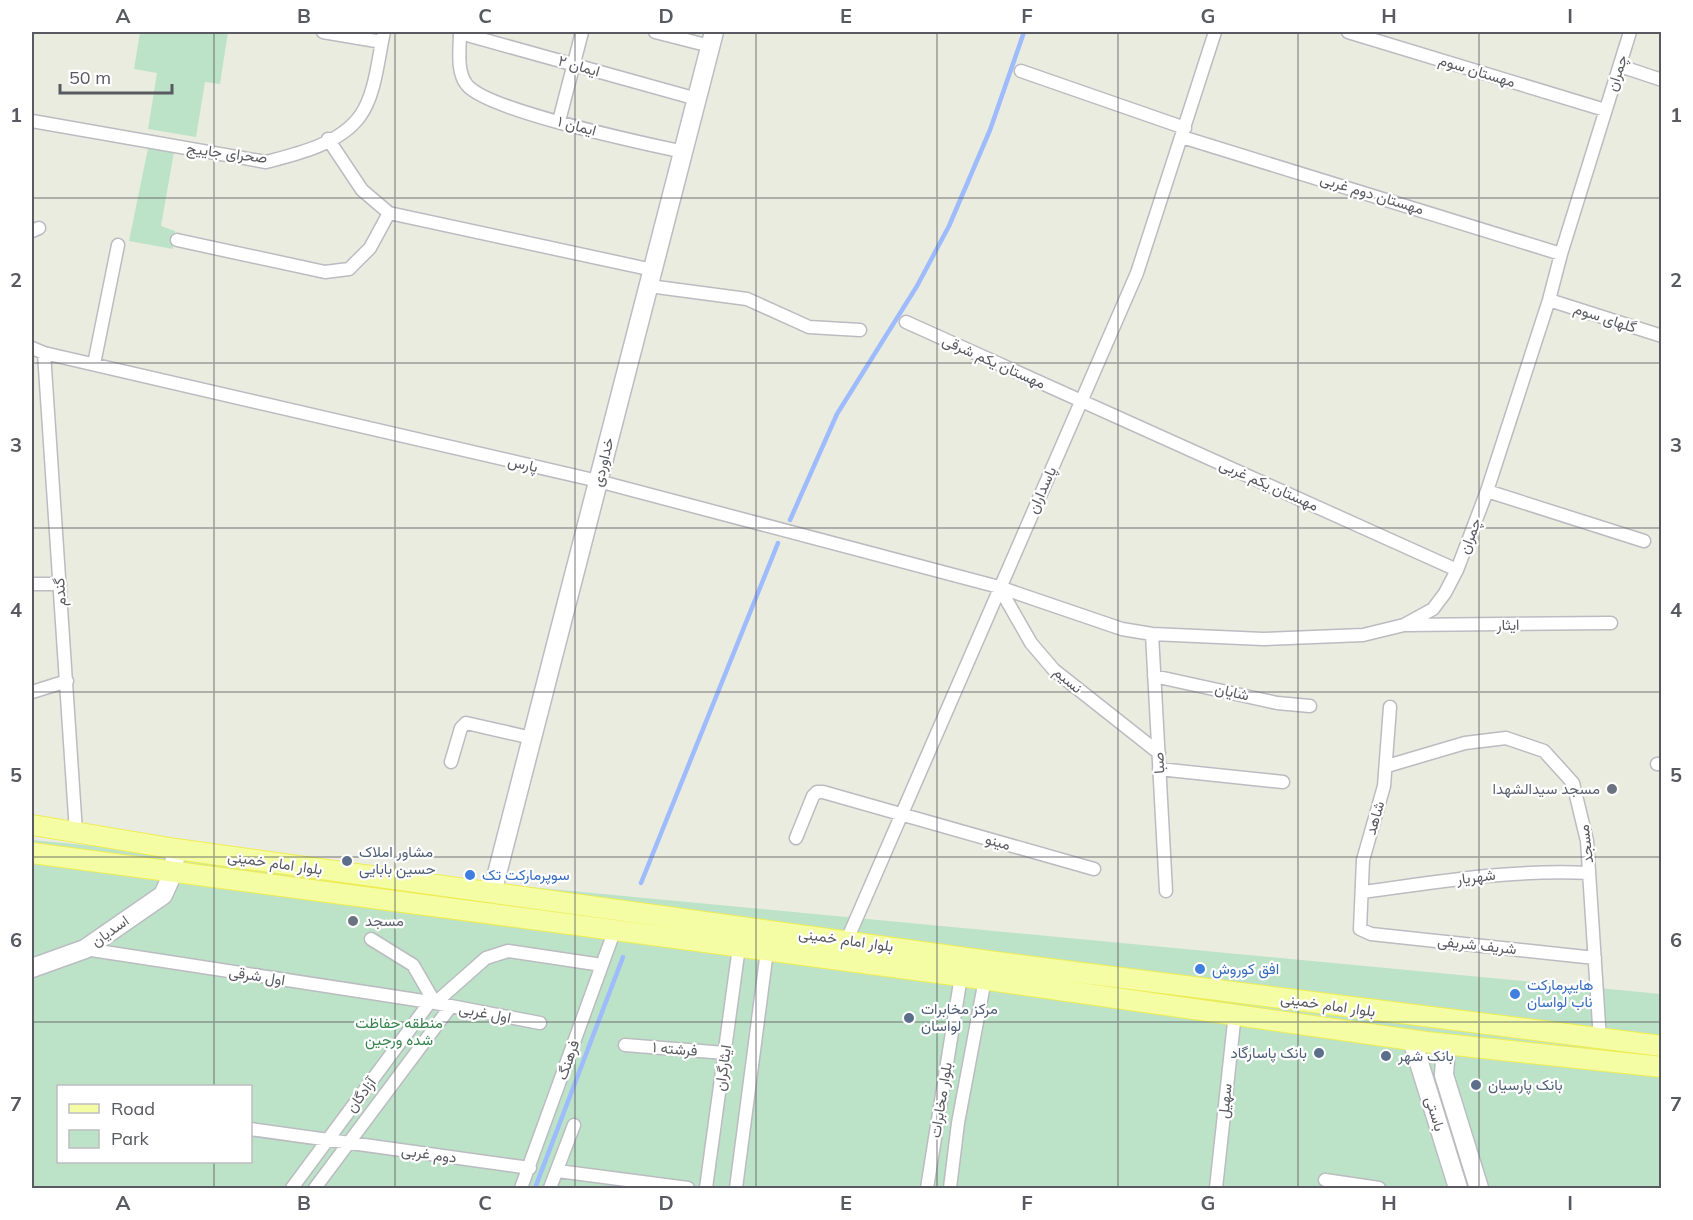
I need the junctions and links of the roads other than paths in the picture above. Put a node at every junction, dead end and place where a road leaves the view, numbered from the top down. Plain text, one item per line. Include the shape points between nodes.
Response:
1 (323, 32) edge
2 (460, 32) edge
3 (582, 32) edge
4 (655, 32) edge
5 (1215, 32) edge
6 (1348, 32) edge
7 (1630, 32) edge
8 (383, 37) edge
9 (712, 39) edge
10 (573, 65) junction
11 (1620, 66) junction
12 (1022, 70) dead end
13 (1662, 80) edge
14 (697, 99) junction
15 (1605, 110) junction
16 (559, 121) junction
17 (32, 122) edge
18 (1184, 133) junction
19 (328, 140) junction
20 (683, 152) junction
21 (389, 213) junction
22 (177, 240) dead end
23 (118, 245) dead end
24 (1561, 254) junction
25 (651, 278) junction
26 (1549, 300) junction
27 (906, 322) dead end
28 (860, 330) dead end
29 (1662, 336) edge
30 (32, 348) edge
31 (44, 353) junction
32 (94, 364) junction
33 (1082, 401) junction
34 (598, 481) junction
35 (1487, 490) junction
36 (1644, 541) dead end
37 (1457, 570) junction
38 (32, 584) edge
39 (60, 584) junction
40 (999, 587) junction
41 (1611, 623) dead end
42 (1404, 625) junction
43 (1152, 634) junction
44 (1154, 676) junction
45 (67, 681) junction
46 (32, 692) edge
47 (1310, 706) dead end
48 (1389, 707) dead end
49 (532, 738) junction
50 (1159, 753) junction
51 (451, 762) dead end
52 (1387, 766) junction
53 (1159, 769) junction
54 (1283, 782) dead end
55 (902, 815) junction
56 (32, 825) edge
57 (76, 832) junction
58 (796, 838) dead end
59 (176, 849) junction
60 (32, 853) edge
61 (1094, 869) dead end
62 (173, 873) junction
63 (1589, 873) junction
64 (1166, 891) dead end
65 (1363, 892) junction
66 (492, 893) junction
67 (1360, 929) joint
68 (614, 932) junction
69 (371, 939) dead end
70 (847, 940) junction
71 (739, 947) junction
72 (85, 949) junction
73 (767, 951) junction
74 (1595, 958) junction
75 (602, 965) junction
76 (963, 967) junction
77 (32, 968) edge
78 (986, 970) junction
79 (432, 1003) junction
80 (451, 1006) junction
81 (1235, 1013) junction
82 (540, 1023) dead end
83 (1412, 1040) junction
84 (1600, 1040) junction
85 (1446, 1044) junction
86 (625, 1045) dead end
87 (1662, 1046) edge
88 (725, 1053) junction
89 (1662, 1067) edge
90 (574, 1125) dead end
91 (252, 1129) edge
92 (327, 1140) junction
93 (349, 1143) junction
94 (530, 1168) junction
95 (558, 1171) junction
96 (1325, 1180) dead end
97 (292, 1188) edge
98 (315, 1188) edge
99 (522, 1188) edge
100 (550, 1188) edge
101 (688, 1188) edge
102 (706, 1188) edge
103 (736, 1188) edge
104 (927, 1188) edge
105 (950, 1188) edge
106 (1216, 1188) edge
107 (1379, 1188) edge
108 (1458, 1188) edge
109 (1479, 1188) edge

1 - 8 street
2 - 10 street, ایمان ۲
2 - 16 street, ایمان ۱ via 461,74 474,92 514,109
3 - 10 street
4 - 9 street
5 - 18 street, پاسداران
6 - 15 street, مهستان سوم
7 - 11 street, چمران
8 - 19 street, صحرای جاییج via 369,98 360,116
9 - 14 street, خداوردی
10 - 14 street, ایمان ۲
10 - 16 street
11 - 13 street
11 - 15 street, چمران
12 - 18 street, مهستان دوم غربی
14 - 20 street, خداوردی
15 - 24 street, چمران
16 - 20 street, ایمان ۱
17 - 19 street, صحرای جاییج via 266,162
18 - 24 street, مهستان دوم غربی
18 - 33 street, پاسداران via 1137,273
19 - 21 street via 362,190
20 - 25 street, خداوردی
21 - 22 street via 370,248 350,269 325,272
21 - 25 street
23 - 32 street
24 - 26 street, چمران
25 - 28 street via 747,299 809,327
25 - 34 street, خداوردی
26 - 29 street, گلهای سوم
26 - 35 street, چمران
27 - 33 street, مهستان یکم شرقی
30 - 31 street, پارس
31 - 32 street, پارس
31 - 39 street, گندم
32 - 34 street, پارس
33 - 37 street, مهستان یکم غربی
33 - 40 street, پاسداران
34 - 40 street, پارس
34 - 49 street, خداوردی
35 - 36 street
35 - 37 street, چمران
37 - 42 street, چمران via 1433,609
38 - 39 street
39 - 45 street, گندم
40 - 43 street, چمران via 1122,629
40 - 50 street, نسیم via 1031,643 1054,670
40 - 55 street, پاسداران
41 - 42 street, ایثار
42 - 43 street, چمران via 1363,635 1297,638
43 - 44 street, صبا
44 - 47 street, شایان via 1277,703
44 - 50 street, صبا
45 - 46 street
45 - 57 street, گندم
48 - 52 street, شاهد
49 - 51 street via 466,723
49 - 66 street, خداوردی
50 - 53 street, صبا
52 - 63 street, مسجد via 1465,743 1506,738 1544,752 1573,783 1587,841
52 - 65 street, شاهد via 1363,860
53 - 54 street
53 - 64 street, صبا
55 - 58 street, مینو via 817,792
55 - 61 street, مینو
55 - 70 street, پاسداران
56 - 57 main road, بلوار امام خمینی
57 - 59 main road, بلوار امام خمینی
59 - 62 street
59 - 66 main road, بلوار امام خمینی
60 - 62 main road, بلوار امام خمینی
62 - 68 main road, بلوار امام خمینی
62 - 72 street, اسدیان via 163,895
63 - 65 street, شهریار via 1496,874
63 - 74 street, مسجد
65 - 67 street, شاهد
66 - 70 main road, بلوار امام خمینی
67 - 74 street, شریف شریفی via 1371,934
68 - 71 main road, بلوار امام خمینی
68 - 75 street, فرهنگ
69 - 79 street via 412,965
70 - 76 main road, بلوار امام خمینی
71 - 73 main road, بلوار امام خمینی
71 - 88 street, ایثارگران
72 - 77 street, اسدیان
72 - 79 street, اول شرقی
73 - 76 main road, بلوار امام خمینی
73 - 103 street, ایثارگران
74 - 84 street, مسجد
75 - 79 street, آزادگان via 508,951 486,958
75 - 94 street, فرهنگ
76 - 78 main road, بلوار امام خمینی
76 - 104 street, بلوار مخابرات
78 - 81 main road, بلوار امام خمینی
78 - 84 main road, بلوار امام خمینی
78 - 105 street, بلوار مخابرات
79 - 80 street, اول غربی
79 - 92 street, آزادگان
80 - 82 street, اول غربی
80 - 93 street, آزادگان
81 - 83 main road, بلوار امام خمینی
81 - 106 street, سهیل
83 - 85 main road, بلوار امام خمینی
83 - 108 street, باستی
84 - 87 main road, بلوار امام خمینی
85 - 89 main road, بلوار امام خمینی
85 - 109 street, باستی via 1444,1075
86 - 88 street, فرشته ۱
88 - 102 street, ایثارگران
90 - 95 street
91 - 92 street, دوم غربی
92 - 93 street, دوم غربی
92 - 97 street, آزادگان
93 - 94 street, دوم غربی
93 - 98 street, آزادگان
94 - 99 street, فرهنگ
95 - 100 street
95 - 101 street
96 - 107 street

